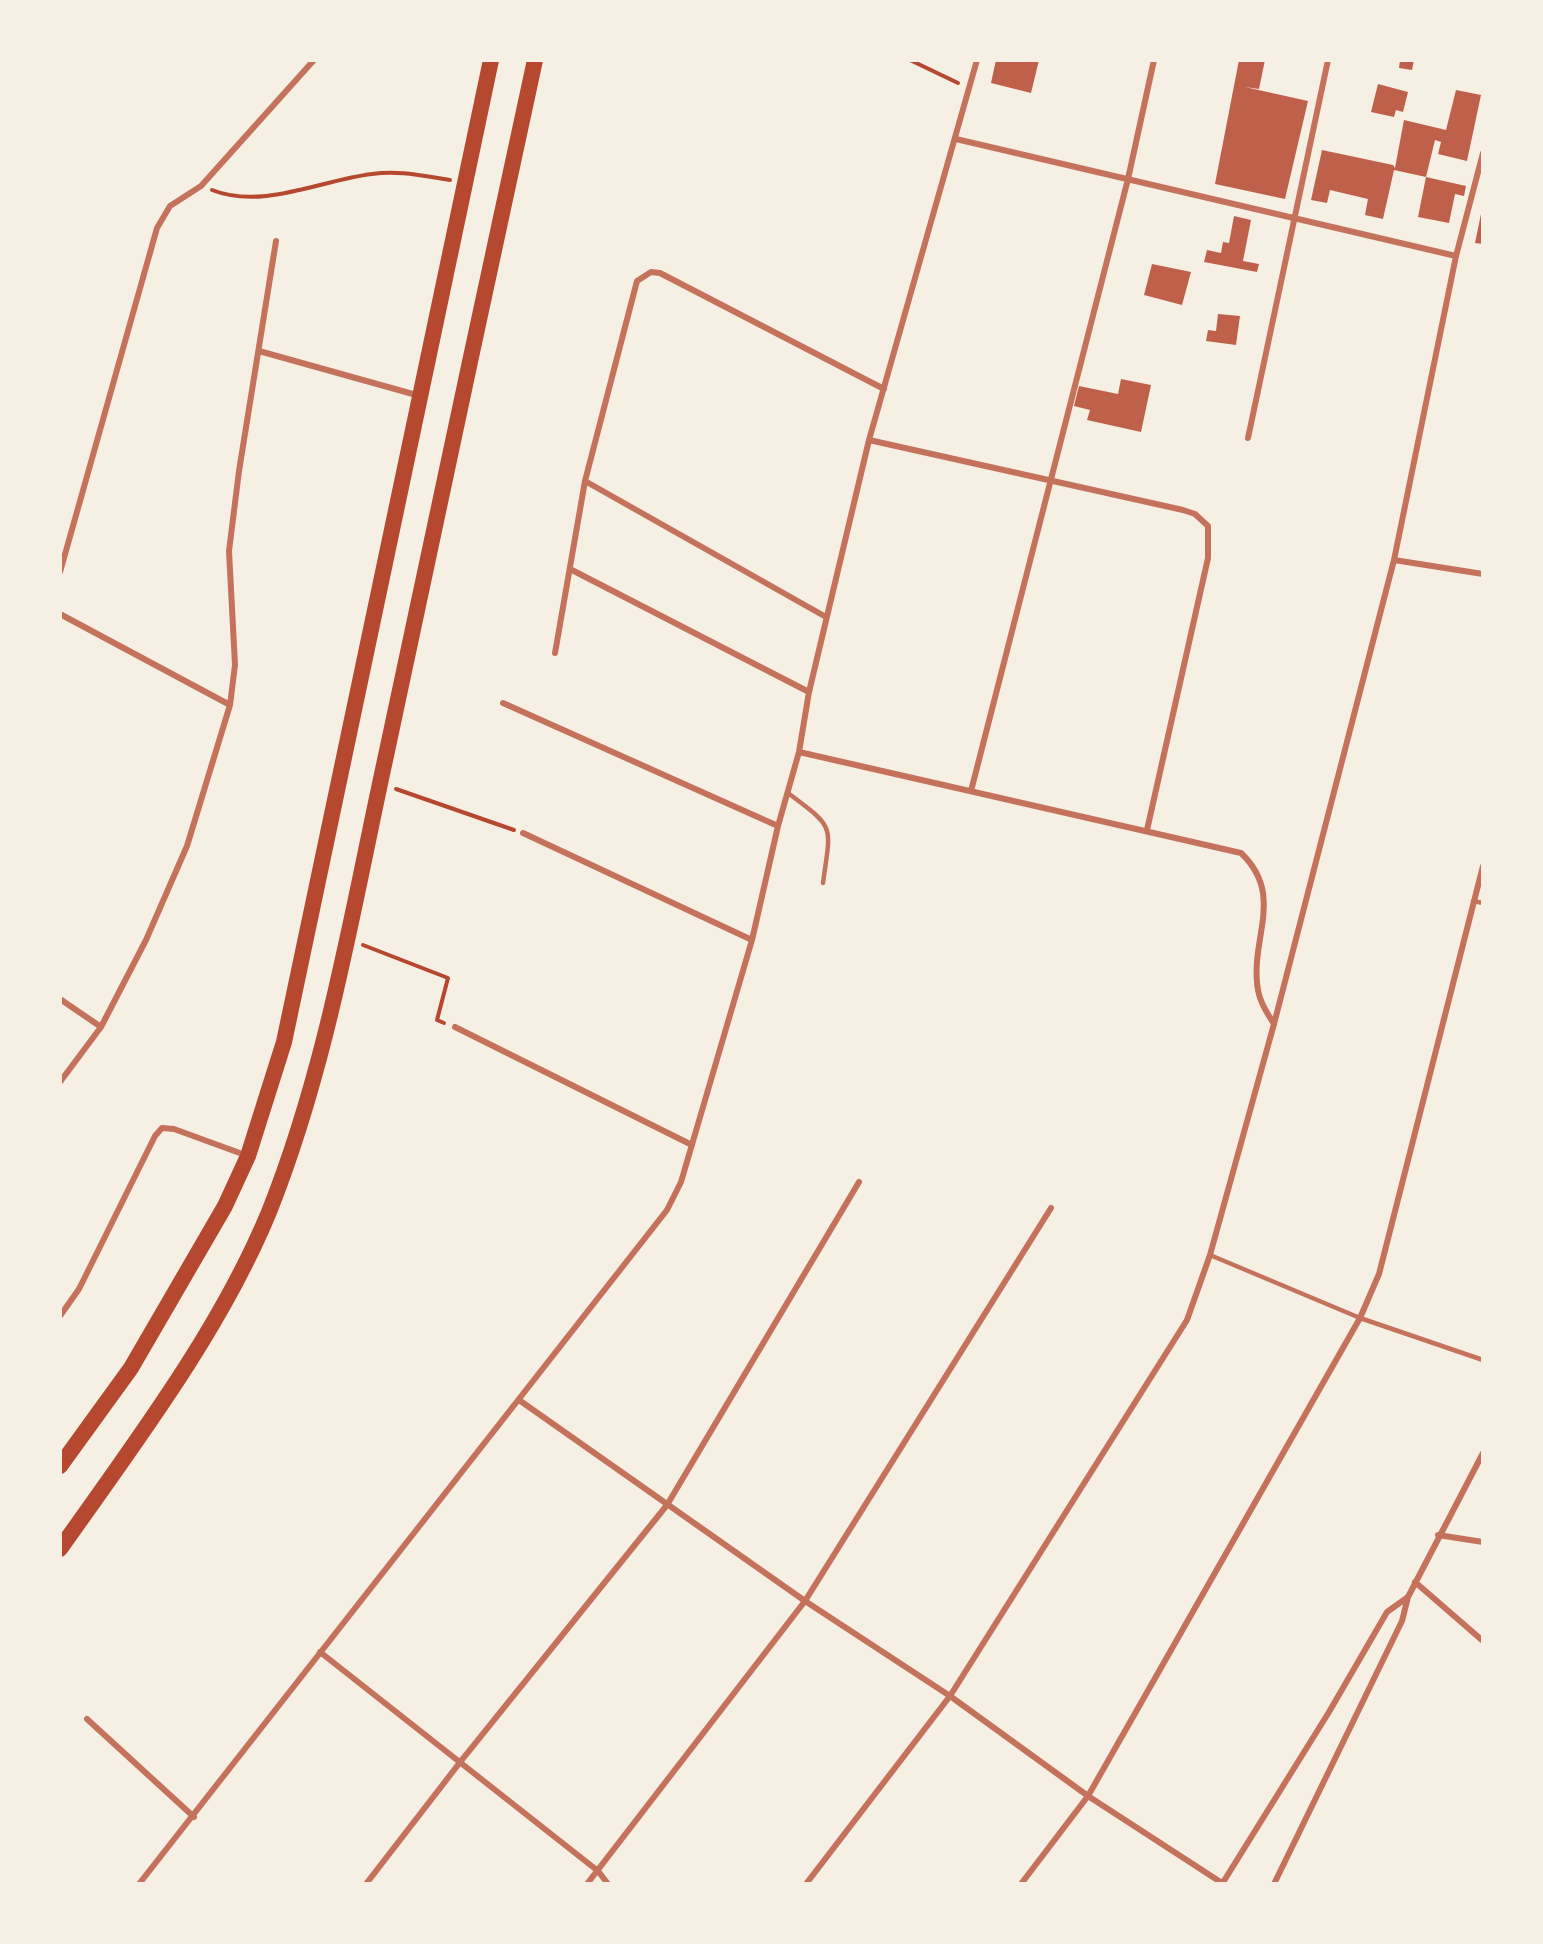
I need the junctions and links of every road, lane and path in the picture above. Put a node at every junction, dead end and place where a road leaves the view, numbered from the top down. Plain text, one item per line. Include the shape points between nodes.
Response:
1 (314, 60) edge
2 (491, 60) edge
3 (535, 60) edge
4 (910, 60) edge
5 (977, 60) edge
6 (1154, 60) edge
7 (1328, 60) edge
8 (970, 88) junction
9 (956, 139) junction
10 (1483, 153) edge
11 (1128, 179) junction
12 (465, 183) junction
13 (201, 186) junction
14 (1293, 220) junction
15 (276, 241) dead end
16 (1456, 256) junction
17 (259, 351) junction
18 (884, 389) junction
19 (421, 396) junction
20 (1248, 438) dead end
21 (869, 440) junction
22 (1049, 480) junction
23 (585, 481) junction
24 (1394, 560) junction
25 (570, 569) junction
26 (60, 572) edge
27 (1483, 574) edge
28 (60, 614) edge
29 (826, 617) junction
30 (555, 653) dead end
31 (809, 692) junction
32 (503, 703) dead end
33 (230, 705) junction
34 (799, 752) junction
35 (380, 784) junction
36 (970, 791) junction
37 (788, 793) junction
38 (778, 826) junction
39 (1147, 830) junction
40 (523, 833) joint
41 (1483, 866) edge
42 (823, 883) dead end
43 (1473, 901) junction
44 (1483, 903) edge
45 (348, 939) junction
46 (752, 940) junction
47 (60, 999) edge
48 (1274, 1024) junction
49 (101, 1027) junction
50 (455, 1027) joint
51 (60, 1082) edge
52 (692, 1145) junction
53 (248, 1156) junction
54 (859, 1182) dead end
55 (1051, 1208) dead end
56 (1210, 1255) junction
57 (60, 1316) edge
58 (1360, 1318) junction
59 (1483, 1360) edge
60 (519, 1400) junction
61 (1483, 1453) edge
62 (60, 1466) edge
63 (667, 1505) junction
64 (1438, 1536) junction
65 (1483, 1542) edge
66 (60, 1549) edge
67 (1415, 1582) junction
68 (1408, 1597) junction
69 (805, 1601) junction
70 (1483, 1641) edge
71 (320, 1652) junction
72 (950, 1696) junction
73 (87, 1719) dead end
74 (461, 1761) junction
75 (1088, 1796) junction
76 (194, 1817) junction
77 (598, 1871) junction
78 (140, 1884) edge
79 (366, 1884) edge
80 (587, 1884) edge
81 (608, 1884) edge
82 (806, 1884) edge
83 (1021, 1884) edge
84 (1222, 1884) edge
85 (1274, 1884) edge

1 - 13 street
2 - 12 highway
3 - 35 highway
4 - 8 path
5 - 8 street
6 - 11 street
7 - 14 street
8 - 9 street
9 - 11 street
9 - 18 street
10 - 16 street
11 - 14 street
11 - 22 street
12 - 13 path via 399,171 270,195 227,196
12 - 19 highway
13 - 26 street via 170,206 157,228
14 - 16 street
14 - 20 street
15 - 17 street
16 - 24 street
17 - 19 street
17 - 33 street via 229,551 235,665
18 - 21 street
18 - 23 street via 660,273 651,272 637,281
19 - 53 highway via 284,1042
21 - 22 street
21 - 29 street
22 - 36 street
22 - 39 street via 1195,513 1208,526 1208,558
23 - 25 street
23 - 29 street
24 - 27 street
24 - 48 street
25 - 30 street
25 - 31 street
28 - 33 street
29 - 31 street
31 - 34 street
32 - 38 street
33 - 49 street via 187,846 146,940
34 - 36 street
34 - 37 street
35 - 40 path
35 - 45 highway
36 - 39 street
37 - 38 street
37 - 42 lane via 822,818 830,834
38 - 46 street
39 - 48 street via 1227,848 1241,853 1255,866 1264,894 1258,991
40 - 46 street
41 - 43 street
43 - 44 lane
43 - 58 street via 1379,1274
45 - 50 path via 448,978 437,1020
45 - 66 highway via 297,1136 267,1216 215,1318 156,1413
46 - 52 street
47 - 49 street
48 - 56 street
49 - 51 street
50 - 52 street
52 - 60 street via 681,1182 667,1210
53 - 57 street via 162,1128 79,1289
53 - 62 highway via 225,1206 131,1368
54 - 63 street
55 - 69 street
56 - 58 lane
56 - 72 street via 1187,1320
58 - 59 lane
58 - 75 street
60 - 63 street
60 - 71 street
61 - 64 street
63 - 69 street
63 - 74 street
64 - 65 street
64 - 67 street
67 - 68 street
67 - 70 street
68 - 84 street via 1387,1612
68 - 85 street via 1402,1621
69 - 72 street
69 - 77 street
71 - 74 street
71 - 76 street
72 - 75 street
72 - 82 street
73 - 76 street
74 - 77 street
74 - 79 street
75 - 83 street
75 - 84 street
76 - 78 street
77 - 80 street
77 - 81 street

